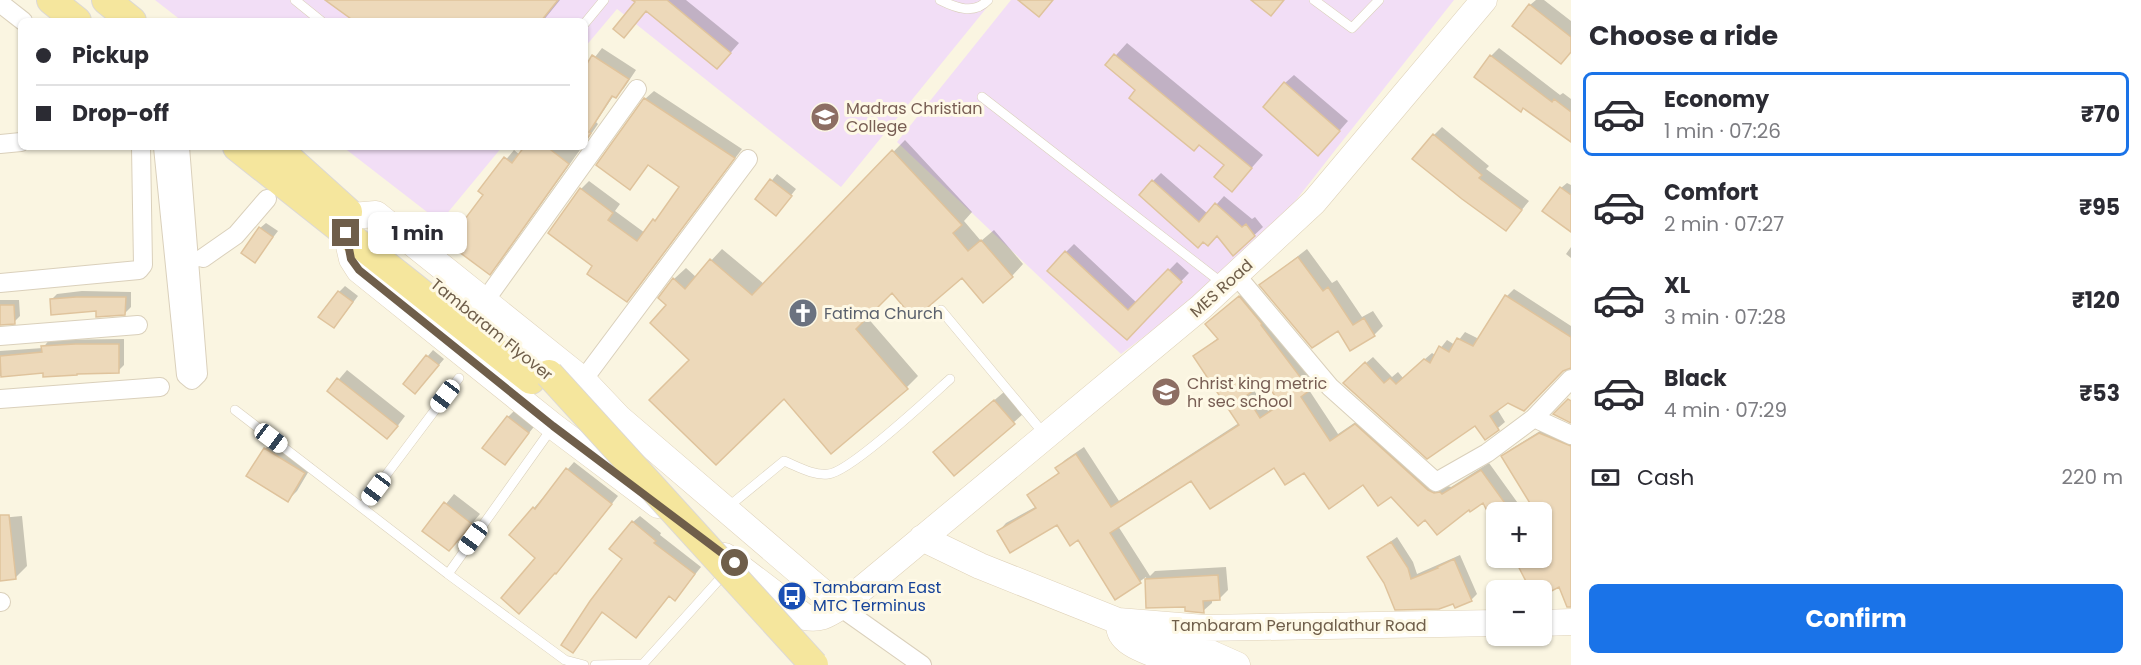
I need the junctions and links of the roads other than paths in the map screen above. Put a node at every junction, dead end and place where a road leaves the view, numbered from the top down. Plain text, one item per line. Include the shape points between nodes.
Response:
1 (51, 0) edge
2 (106, 0) edge
3 (295, 0) edge
4 (604, 0) edge
5 (940, 0) edge
6 (988, 0) edge
7 (1314, 0) edge
8 (1379, 0) edge
9 (1484, 0) edge
10 (0, 3) edge
11 (132, 17) edge
12 (19, 18) edge
13 (73, 18) edge
14 (317, 18) edge
15 (588, 19) edge
16 (637, 89) dead end
17 (982, 97) dead end
18 (18, 142) edge
19 (0, 144) edge
20 (141, 150) edge
21 (163, 150) edge
22 (180, 150) edge
23 (241, 150) edge
24 (279, 150) edge
25 (748, 159) dead end
26 (267, 199) dead end
27 (349, 225) junction
28 (203, 258) dead end
29 (396, 261) junction
30 (1231, 280) junction
31 (0, 283) edge
32 (484, 302) junction
33 (941, 310) dead end
34 (138, 325) dead end
35 (0, 336) edge
36 (459, 378) dead end
37 (1571, 379) edge
38 (584, 380) junction
39 (950, 380) dead end
40 (160, 387) dead end
41 (0, 399) edge
42 (235, 410) dead end
43 (1534, 418) junction
44 (553, 426) junction
45 (1571, 435) edge
46 (1045, 436) junction
47 (362, 507) junction
48 (726, 509) junction
49 (922, 538) junction
50 (735, 563) junction
51 (448, 574) junction
52 (840, 607) junction
53 (1126, 622) junction
54 (1571, 622) edge
55 (1486, 623) edge
56 (1552, 623) edge
57 (584, 665) edge
58 (595, 665) edge
59 (788, 665) edge
60 (814, 665) edge
61 (922, 665) edge
62 (1193, 665) edge
63 (1237, 665) edge

1 - 13 main road
2 - 11 main road
3 - 14 lane
4 - 15 lane
5 - 6 lane via 972,10
7 - 8 lane via 1352,28
9 - 30 street, MES Road via 1314,202
10 - 12 street
16 - 32 street
17 - 30 lane
18 - 19 street
20 - 31 street via 142,265 138,270
21 - 22 street via 186,375 192,380 198,374
23 - 27 main road
24 - 27 main road
25 - 38 street
26 - 28 street via 236,235
27 - 29 main road, Tambaram Flyover
27 - 32 street via 376,214
27 - 44 street via 351,259 359,270
29 - 59 main road, Tambaram Flyover via 531,380 600,449
29 - 60 main road, Tambaram Flyover, bridge via 549,374
30 - 43 street via 1330,387 1436,482 1487,453
30 - 46 street, MES Road
32 - 38 street
33 - 46 lane
34 - 35 street
36 - 47 lane
37 - 43 street
38 - 48 street via 619,417
39 - 48 lane via 838,472 814,473 784,460
40 - 41 street
42 - 47 lane
43 - 45 street
44 - 50 street
44 - 51 lane
46 - 49 street, MES Road
47 - 51 lane
48 - 52 street
49 - 52 street
49 - 53 street, Tambaram Perungalathur Road via 980,566
50 - 52 street via 806,616 816,619
50 - 58 lane via 643,664
51 - 57 lane via 565,660
52 - 61 street
53 - 55 street, Tambaram Perungalathur Road via 1204,628
53 - 62 street via 1122,636 1130,643
53 - 63 street via 1146,633 1201,649
54 - 56 street

